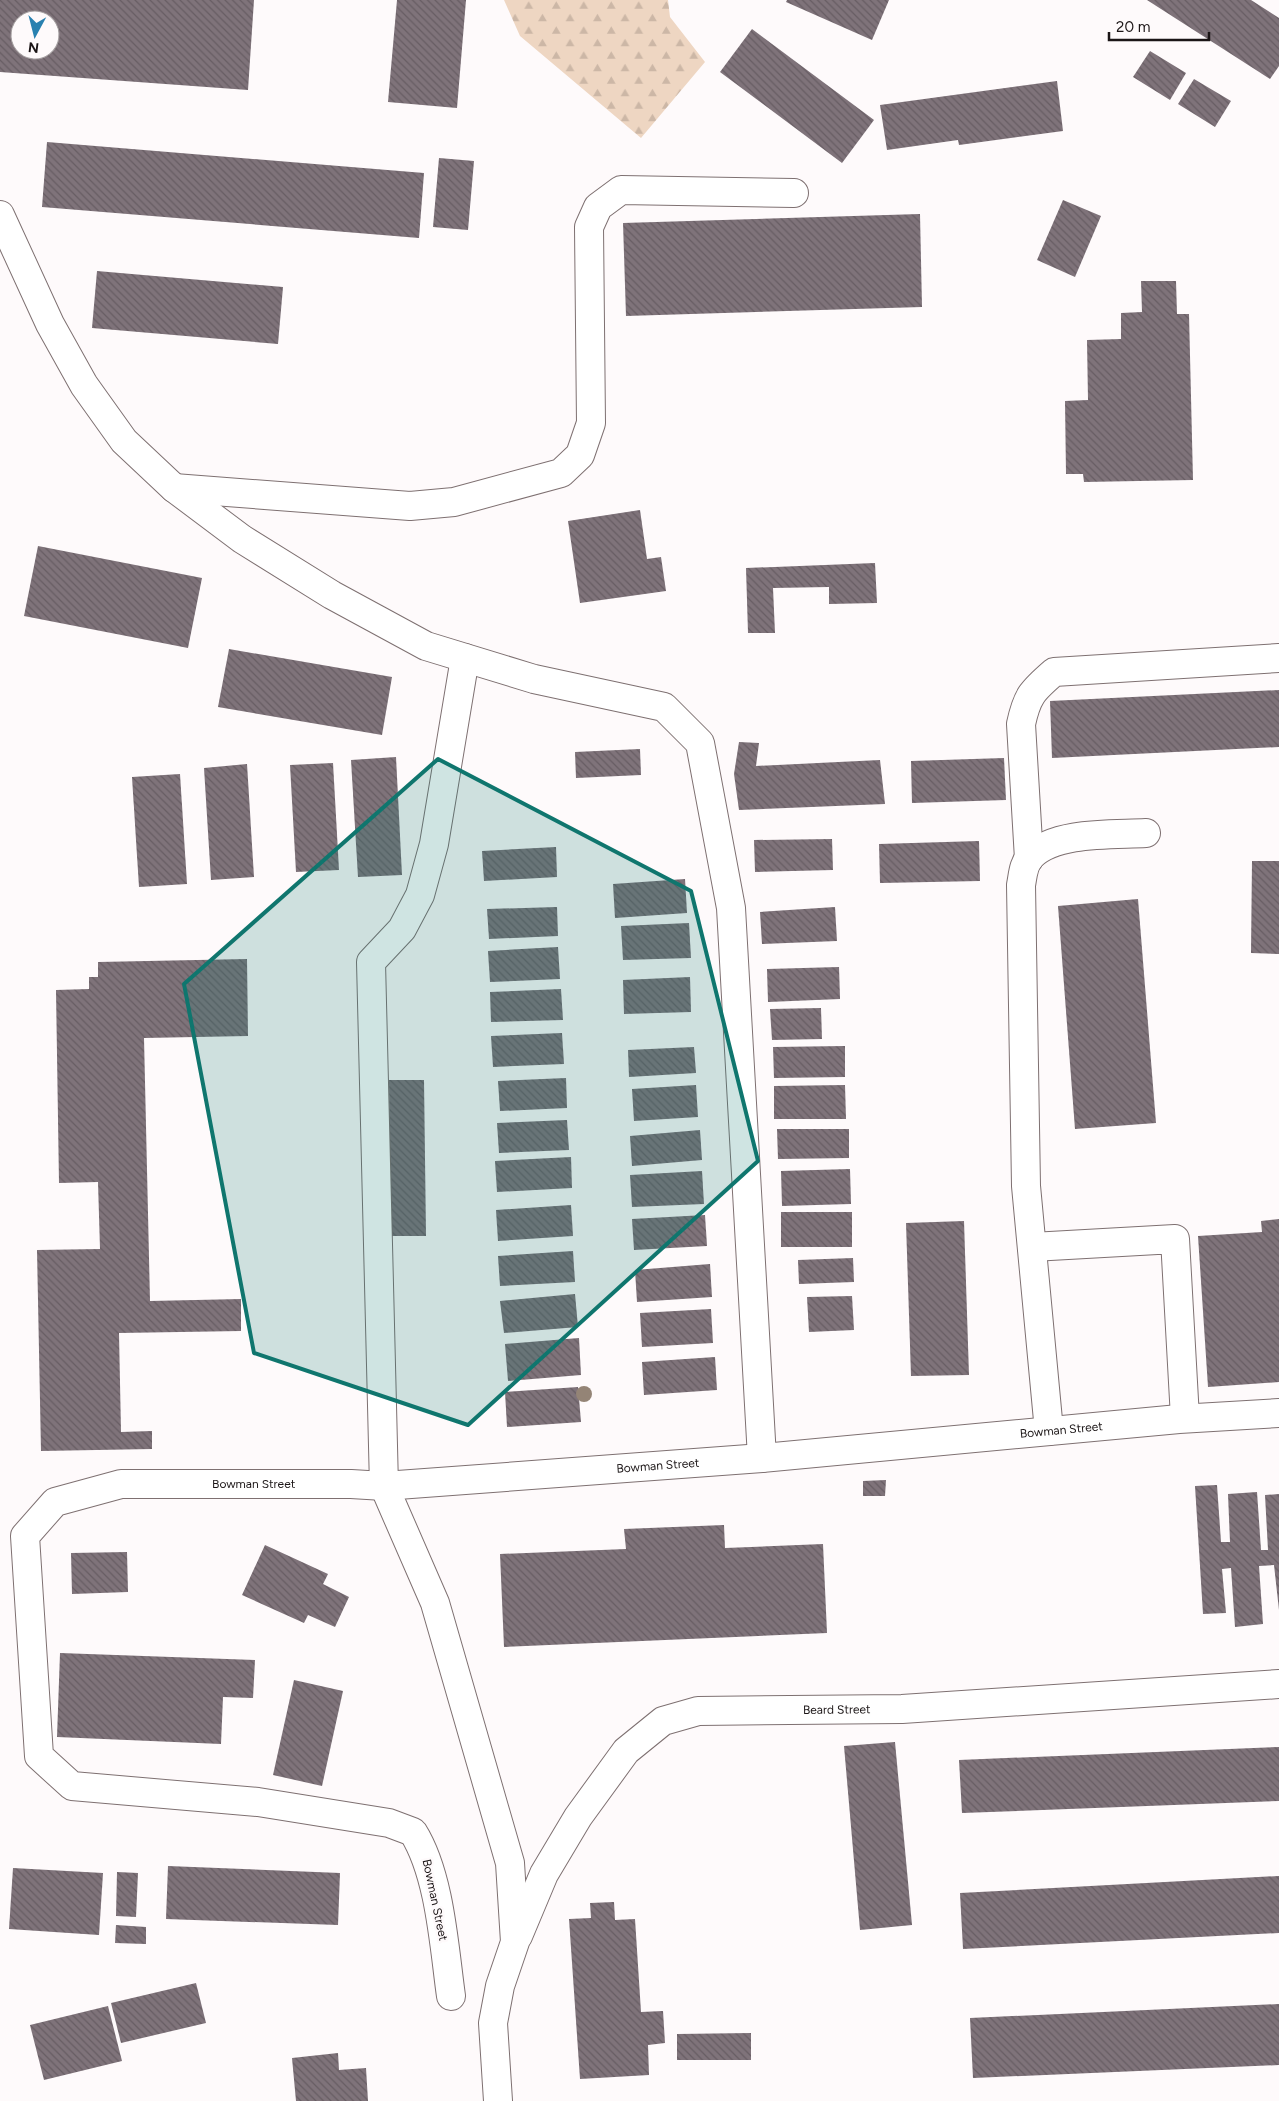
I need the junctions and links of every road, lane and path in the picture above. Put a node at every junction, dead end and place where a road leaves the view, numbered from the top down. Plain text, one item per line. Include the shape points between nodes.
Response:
1 (794, 193) dead end
2 (0, 215) edge
3 (174, 488) junction
4 (465, 658) junction
5 (1279, 658) edge
6 (1146, 833) dead end
7 (1029, 859) junction
8 (1032, 1247) junction
9 (1279, 1412) edge
10 (1185, 1418) junction
11 (1049, 1431) junction
12 (762, 1458) junction
13 (384, 1486) junction
14 (1279, 1684) edge
15 (515, 1942) junction
16 (451, 1996) dead end
17 (498, 2101) edge

1 - 3 lane via 621,190 598,207 589,227 591,423 580,455 561,474 454,502 410,506
2 - 3 lane via 50,324 84,385 124,441
3 - 4 lane via 242,539 332,595 426,646
4 - 12 lane via 534,679 664,707 700,742 731,908
4 - 13 lane via 434,844 420,895 402,929 371,962
5 - 7 lane via 1054,672 1036,687 1026,702 1021,724
6 - 7 lane via 1064,838 1042,848
7 - 8 lane via 1021,885 1026,1186
8 - 10 lane via 1175,1239
8 - 11 lane
9 - 10 lane, Bowman Street
10 - 11 lane, Bowman Street
11 - 12 lane, Bowman Street
12 - 13 lane, Bowman Street
13 - 15 lane via 435,1603 508,1853
13 - 16 lane, Bowman Street via 121,1484 55,1502 25,1536 39,1756 72,1786 258,1802 390,1823 413,1832 429,1866 444,1939
14 - 15 lane, Beard Street via 902,1709 698,1711 663,1722 626,1751 578,1817 544,1874
15 - 17 lane, Beard Street via 500,1986 493,2023

